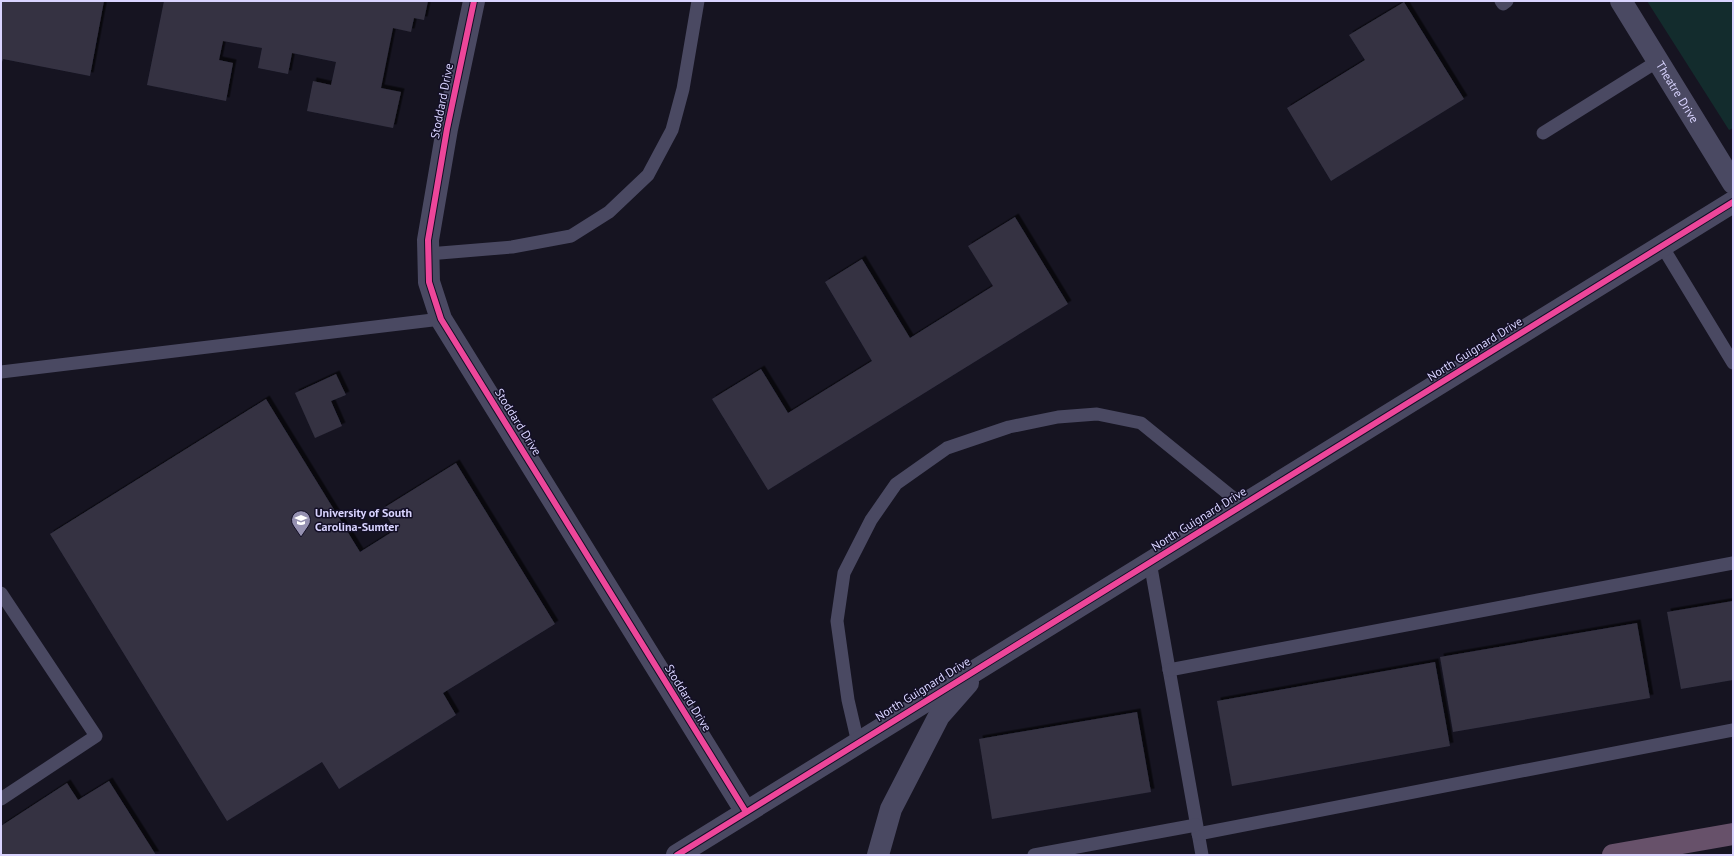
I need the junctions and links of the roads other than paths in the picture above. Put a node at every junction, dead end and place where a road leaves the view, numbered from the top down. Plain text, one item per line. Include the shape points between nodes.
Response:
1 (474, 1) edge
2 (698, 1) edge
3 (1501, 1) edge
4 (1507, 1) edge
5 (1621, 1) edge
6 (1658, 61) junction
7 (1543, 133) dead end
8 (1733, 182) edge
9 (1733, 202) edge
10 (1662, 246) junction
11 (428, 254) junction
12 (441, 319) junction
13 (1733, 363) edge
14 (1, 372) edge
15 (1242, 506) junction
16 (1150, 562) junction
17 (1733, 563) edge
18 (1, 593) edge
19 (984, 664) junction
20 (1169, 670) junction
21 (1733, 730) edge
22 (858, 743) junction
23 (1, 799) edge
24 (746, 812) junction
25 (1197, 829) junction
26 (1733, 834) edge
27 (677, 855) edge
28 (878, 855) edge
29 (1034, 855) edge
30 (1202, 855) edge
31 (1613, 855) edge

1 - 11 street, Stoddard Drive via 447,129 428,240
2 - 11 lane via 683,90 672,130 648,175 609,212 571,236 512,247
3 - 4 lane via 1503,4
5 - 6 street, Theatre Drive
6 - 7 lane
6 - 8 street, Theatre Drive
9 - 10 street, North Guignard Drive
10 - 13 lane
10 - 15 street, North Guignard Drive
11 - 12 street, Stoddard Drive via 429,282
12 - 14 lane
12 - 24 street, Stoddard Drive
15 - 16 street, North Guignard Drive
15 - 22 lane via 1141,423 1097,414 1058,417 1009,427 947,448 896,484 871,520 844,573 837,621 848,700
16 - 19 street, North Guignard Drive
16 - 20 lane
17 - 20 lane
18 - 23 lane via 96,736
19 - 22 street, North Guignard Drive
19 - 28 street via 939,716 891,809
20 - 25 lane
21 - 25 lane
22 - 24 street, North Guignard Drive
24 - 27 street, North Guignard Drive
25 - 29 lane
25 - 30 lane
26 - 31 highway

